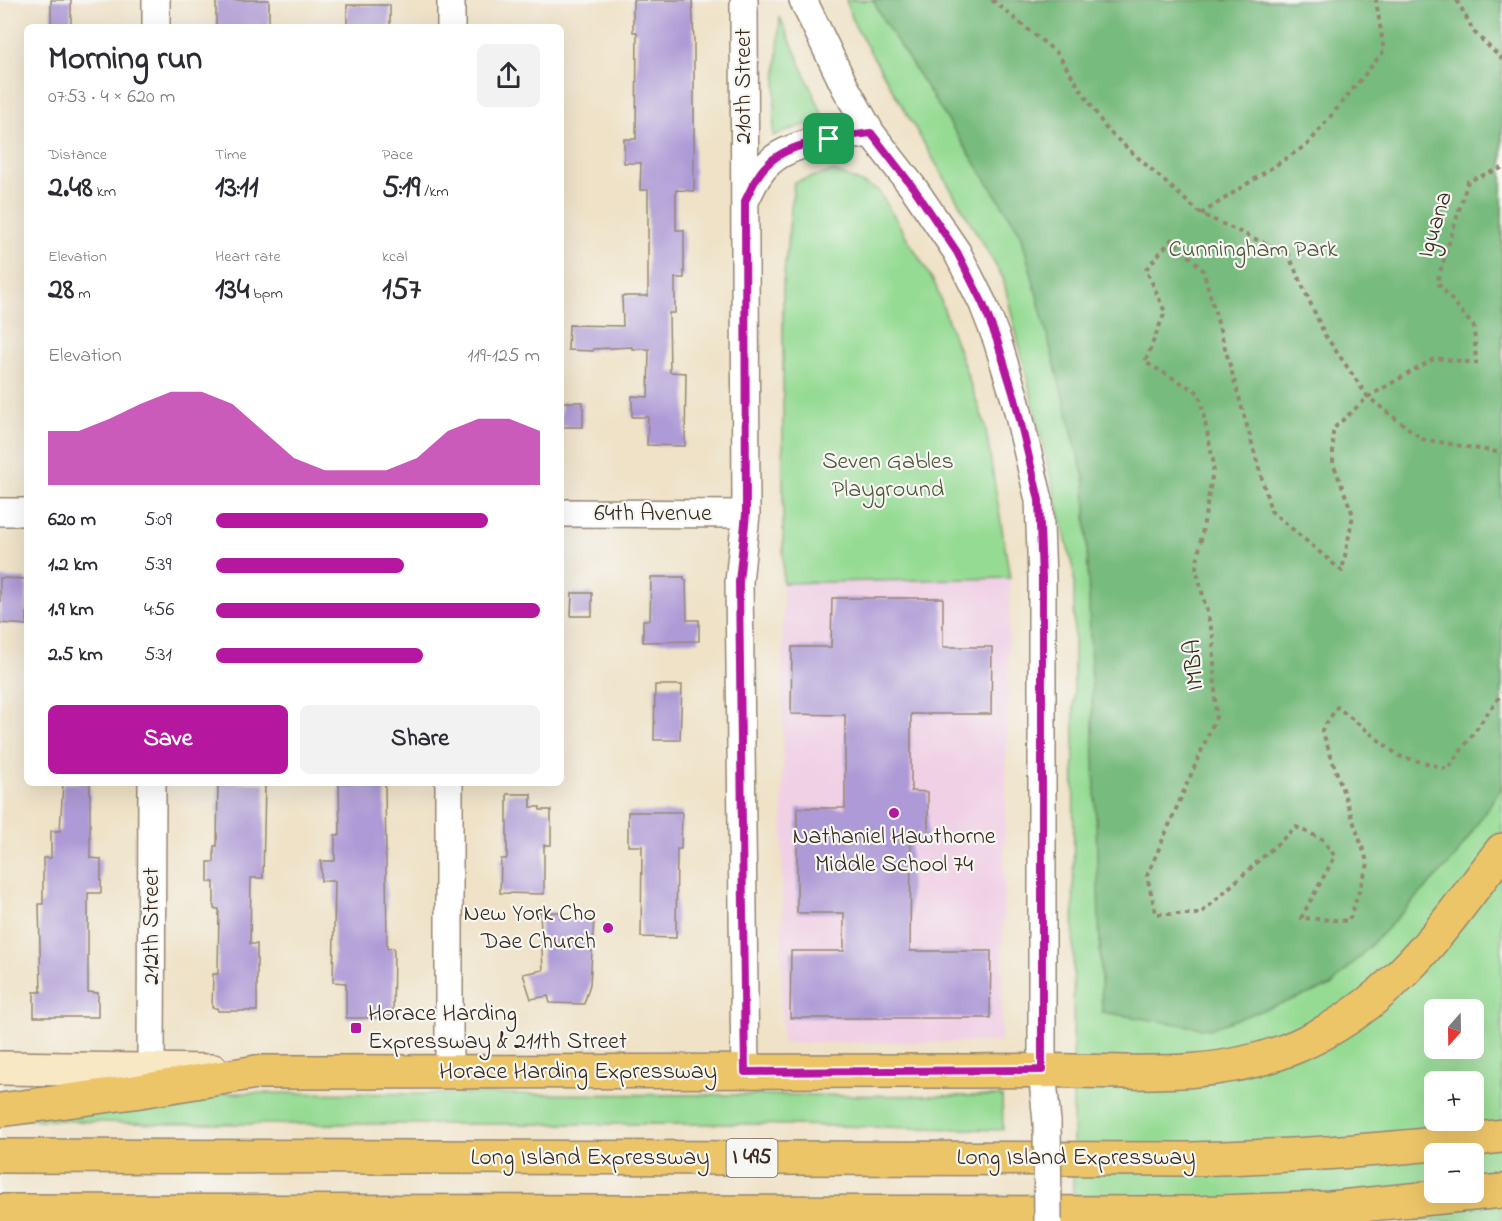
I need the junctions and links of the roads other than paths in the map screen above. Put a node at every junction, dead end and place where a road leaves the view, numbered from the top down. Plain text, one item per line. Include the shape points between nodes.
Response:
1 (156, 0) edge
2 (451, 0) edge
3 (744, 0) edge
4 (803, 0) edge
5 (156, 24) edge
6 (451, 24) edge
7 (871, 133) junction
8 (745, 201) junction
9 (0, 512) edge
10 (24, 512) edge
11 (564, 513) edge
12 (746, 514) junction
13 (152, 786) edge
14 (449, 786) edge
15 (1502, 850) edge
16 (0, 1068) edge
17 (151, 1069) junction
18 (1042, 1070) junction
19 (257, 1072) junction
20 (449, 1072) junction
21 (745, 1072) junction
22 (0, 1110) edge
23 (1502, 1116) edge
24 (1502, 1136) edge
25 (1327, 1153) junction
26 (0, 1156) edge
27 (1502, 1191) edge
28 (0, 1210) edge
29 (1100, 1214) junction
30 (1048, 1221) edge
31 (1167, 1221) edge

1 - 5 street
2 - 6 street
3 - 8 street, 210th Street
4 - 7 street
7 - 8 street via 810,142 771,160
7 - 18 street via 957,252 983,304 1015,399 1039,500
8 - 12 street, 210th Street
9 - 10 street
11 - 12 street, 64th Avenue
12 - 21 street, 210th Street via 739,582
13 - 17 street, 212th Street
14 - 20 street
15 - 18 main road, Horace Harding Expressway via 1398,980 1377,999 1314,1038 1268,1058 1207,1070
16 - 17 main road, Horace Harding Expressway
17 - 19 main road, Horace Harding Expressway
18 - 21 main road, Horace Harding Expressway
18 - 30 street, bridge
19 - 20 main road, Horace Harding Expressway
19 - 22 main road
20 - 21 main road, Horace Harding Expressway
23 - 25 main road
24 - 25 main road, Long Island Expressway / I 495
25 - 26 main road, Long Island Expressway / I 495 via 1111,1159
27 - 29 main road, I 495 via 1330,1208
28 - 29 main road, I 495
29 - 31 main road

